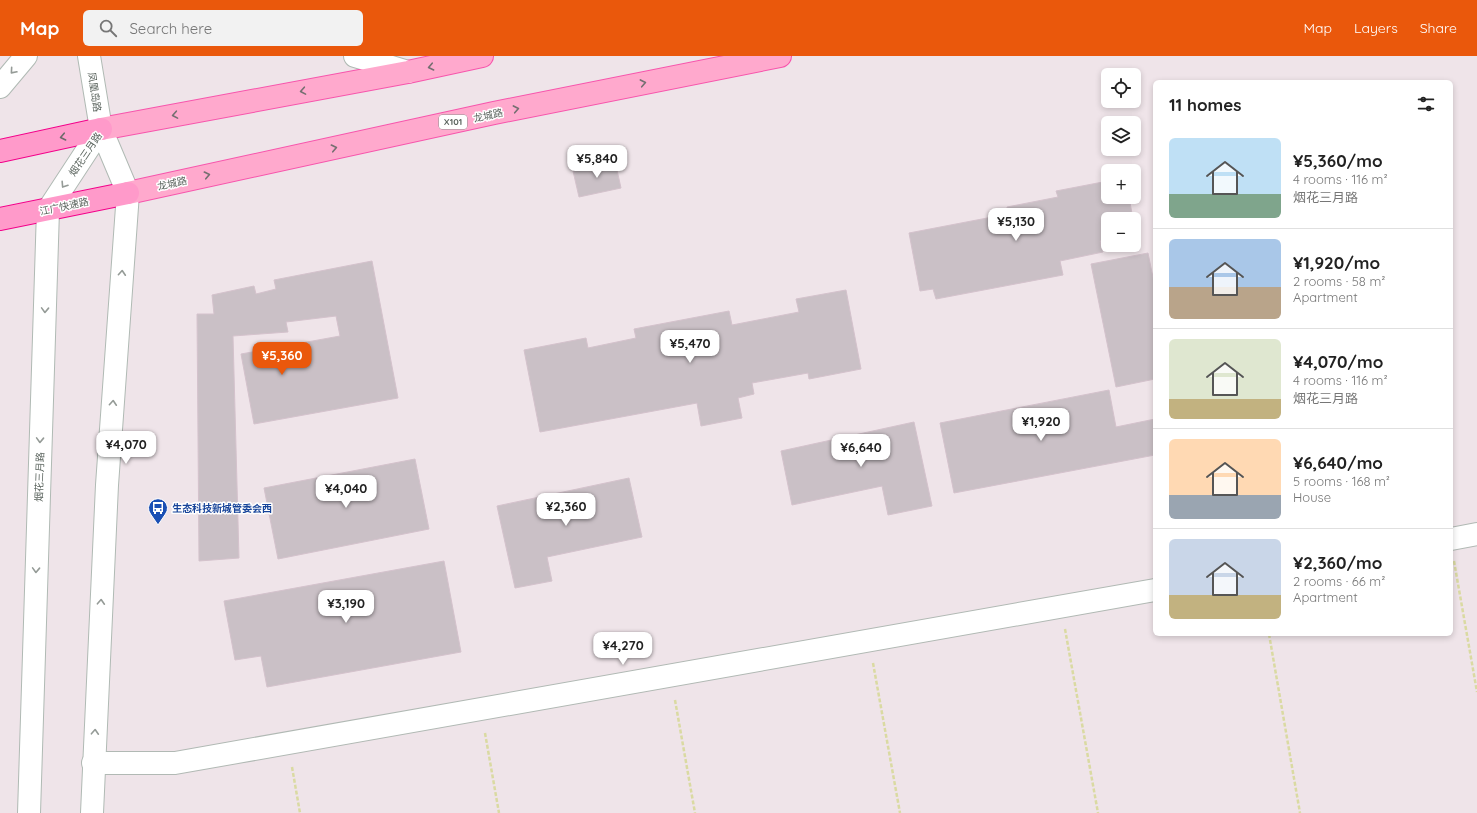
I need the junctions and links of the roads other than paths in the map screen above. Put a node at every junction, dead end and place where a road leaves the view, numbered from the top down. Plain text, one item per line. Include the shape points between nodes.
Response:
1 (26, 56) edge
2 (89, 56) edge
3 (355, 56) edge
4 (482, 56) edge
5 (780, 56) edge
6 (408, 72) junction
7 (0, 87) edge
8 (101, 129) junction
9 (0, 150) edge
10 (128, 192) junction
11 (48, 210) junction
12 (0, 219) edge
13 (1477, 534) edge
14 (1453, 546) edge
15 (1153, 590) edge
16 (93, 762) junction
17 (29, 813) edge
18 (92, 813) edge

1 -> 7 main road
2 - 8 main road, 凤凰岛路
3 - 6 main road
4 -> 6 main road
10 -> 5 main road, 龙城路 / X101 via 486,115
6 -> 8 main road
8 -> 9 highway
8 - 10 main road, 烟花三月路
8 -> 11 main road, 烟花三月路
10 - 11 highway, 江广快速路
16 -> 10 main road, 烟花三月路 via 108,485
11 - 12 highway, 江广快速路
11 -> 17 main road, 烟花三月路
13 - 14 main road
15 - 16 main road via 175,762
16 - 18 main road, 烟花三月路

